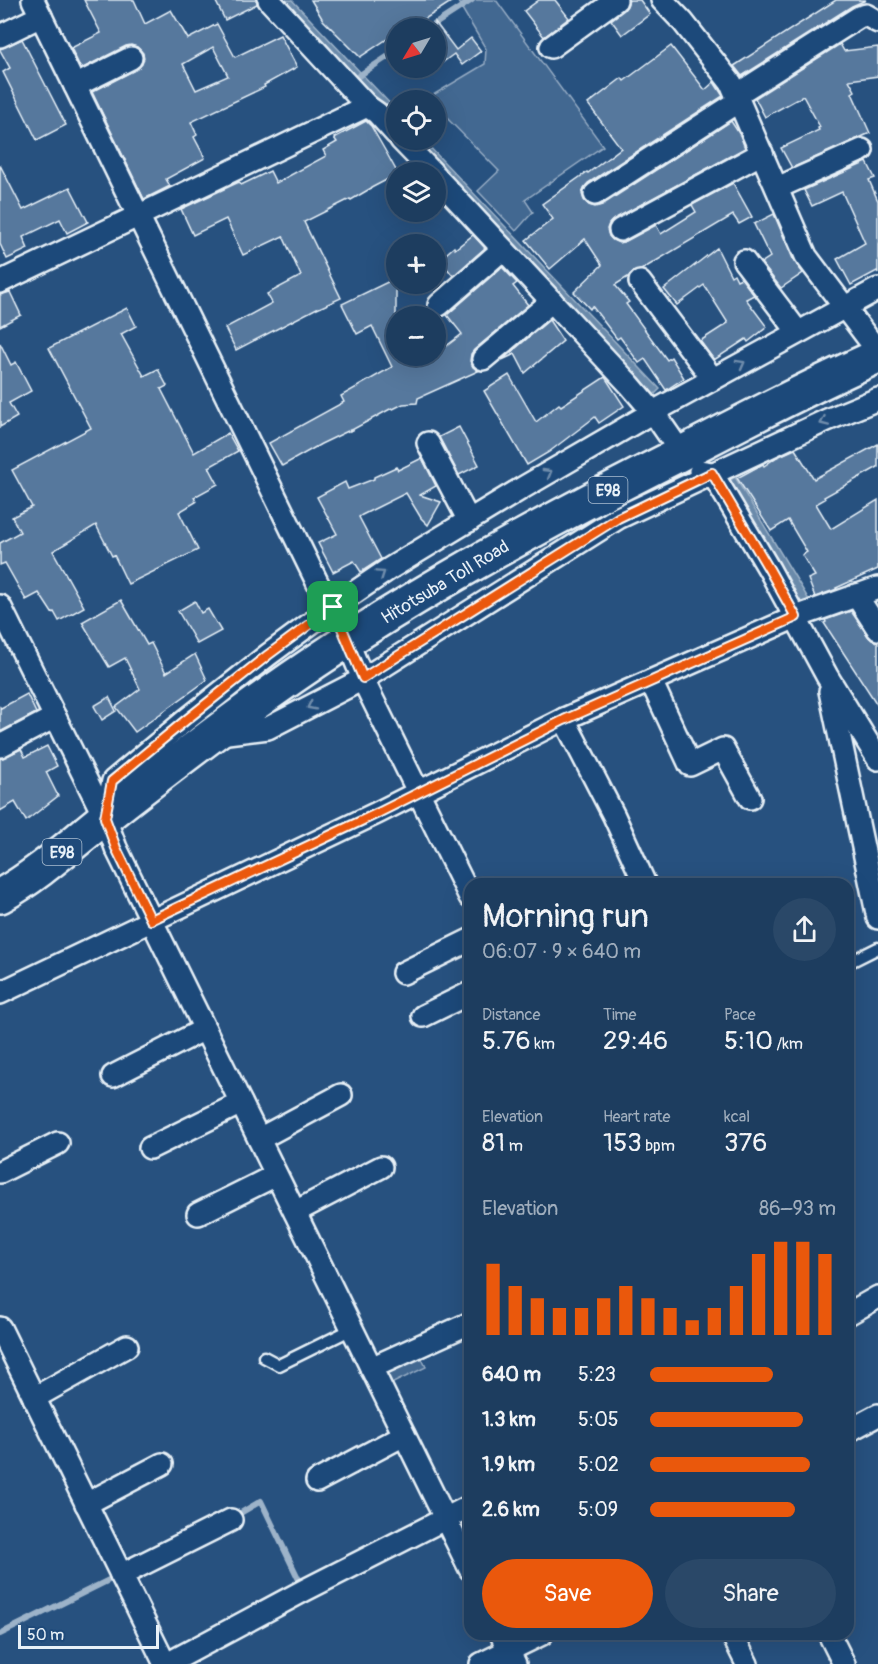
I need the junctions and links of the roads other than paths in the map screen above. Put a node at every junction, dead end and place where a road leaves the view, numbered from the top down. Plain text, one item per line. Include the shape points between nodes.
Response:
1 (268, 0) edge
2 (616, 0) edge
3 (662, 0) edge
4 (37, 8) edge
5 (878, 22) edge
6 (0, 36) edge
7 (551, 48) dead end
8 (131, 58) dead end
9 (75, 86) junction
10 (738, 98) junction
11 (367, 106) junction
12 (386, 123) edge
13 (411, 150) edge
14 (862, 150) dead end
15 (762, 153) junction
16 (422, 162) edge
17 (446, 188) edge
18 (777, 188) junction
19 (595, 194) dead end
20 (138, 216) junction
21 (620, 230) dead end
22 (503, 249) junction
23 (744, 261) dead end
24 (0, 282) edge
25 (640, 282) dead end
26 (878, 290) edge
27 (552, 301) junction
28 (440, 305) dead end
29 (844, 307) junction
30 (798, 332) junction
31 (875, 350) edge
32 (483, 359) dead end
33 (713, 379) junction
34 (878, 399) edge
35 (653, 412) junction
36 (673, 441) dead end
37 (428, 443) dead end
38 (704, 472) junction
39 (469, 521) junction
40 (878, 588) edge
41 (856, 595) junction
42 (333, 607) junction
43 (1, 611) edge
44 (796, 617) junction
45 (878, 629) edge
46 (346, 640) junction
47 (827, 676) junction
48 (363, 678) junction
49 (651, 681) junction
50 (56, 717) junction
51 (564, 720) junction
52 (214, 734) junction
53 (0, 746) edge
54 (878, 759) edge
55 (418, 792) junction
56 (750, 798) dead end
57 (105, 818) junction
58 (642, 878) edge
59 (464, 885) edge
60 (6, 896) edge
61 (878, 918) edge
62 (151, 920) junction
63 (464, 943) edge
64 (878, 948) edge
65 (854, 960) edge
66 (403, 973) dead end
67 (0, 993) edge
68 (464, 996) edge
69 (423, 1016) dead end
70 (205, 1029) junction
71 (113, 1076) dead end
72 (341, 1095) dead end
73 (241, 1103) junction
74 (259, 1139) junction
75 (58, 1143) dead end
76 (150, 1148) dead end
77 (381, 1167) dead end
78 (0, 1172) edge
79 (276, 1175) junction
80 (295, 1212) junction
81 (198, 1214) dead end
82 (878, 1297) edge
83 (854, 1311) edge
84 (464, 1326) edge
85 (0, 1328) edge
86 (352, 1329) junction
87 (127, 1346) dead end
88 (264, 1357) dead end
89 (371, 1368) junction
90 (34, 1398) junction
91 (878, 1415) edge
92 (854, 1428) edge
93 (404, 1435) junction
94 (162, 1464) dead end
95 (317, 1480) dead end
96 (86, 1504) junction
97 (464, 1509) edge
98 (444, 1518) junction
99 (231, 1520) dead end
100 (464, 1557) edge
101 (121, 1575) junction
102 (528, 1640) edge
103 (735, 1640) edge
104 (832, 1640) edge
105 (508, 1649) edge
106 (166, 1664) edge
107 (481, 1664) edge
108 (747, 1664) edge
109 (844, 1664) edge

1 - 11 street
2 - 7 street
3 - 10 street via 731,83
4 - 6 street
4 - 9 street
5 - 10 street via 866,15 859,17
8 - 9 street
9 - 20 street
10 - 15 street
10 - 19 street via 666,158
11 - 12 street
11 - 20 street
13 - 16 street
14 - 18 street
15 - 18 street
15 - 21 street via 670,212
17 - 22 street
18 - 29 street via 806,256
20 - 24 street
20 - 42 street via 320,588
22 - 27 street
22 - 28 street
23 - 30 street
25 - 33 street
26 - 29 street
27 - 32 street
27 - 35 street
29 - 30 street
29 - 31 street
33 -> 30 street
31 - 46 main road, Hitotsuba Toll Road / E98 via 829,378 578,505
33 - 35 street
34 -> 38 street via 741,461
35 - 36 street
39 -> 35 street
37 - 39 street
38 - 44 street
38 - 48 street via 618,518
42 -> 39 street
40 - 41 street
41 - 44 street
41 - 45 street
42 - 46 street
42 - 57 street via 112,781
43 - 50 street
44 - 47 street
44 - 49 street
46 - 48 street
46 - 52 main road, Hitotsuba Toll Road / E98
47 - 54 street
47 - 61 street
48 -> 52 street via 268,728
48 - 55 street
49 - 51 street
49 - 56 street via 690,765 723,749
50 - 53 street
50 - 57 street
51 - 55 street
51 - 58 street
52 - 57 main road, Hitotsuba Toll Road / E98
55 - 59 street
55 - 62 street
57 - 60 main road, Hitotsuba Toll Road / E98
57 - 62 street
62 - 67 street
62 - 70 street
63 - 66 street
64 - 65 lane
68 - 69 street
70 - 71 street
70 - 73 street
72 - 74 street
73 - 74 street
73 - 76 street
74 - 79 street
75 - 78 street
77 - 80 street
79 - 80 street
79 - 81 street
80 - 86 street
82 - 83 street
84 - 89 street
85 - 90 street
86 - 88 lane via 279,1365
86 - 89 street
87 - 90 street
89 - 93 street
90 - 96 street
91 - 92 street
93 - 95 street
93 - 98 street
94 - 96 street
96 - 101 street
97 - 98 street
98 - 100 street
98 - 106 street
99 - 101 street
101 - 106 street
102 - 105 street
103 - 108 street
104 - 109 street
105 - 107 street

